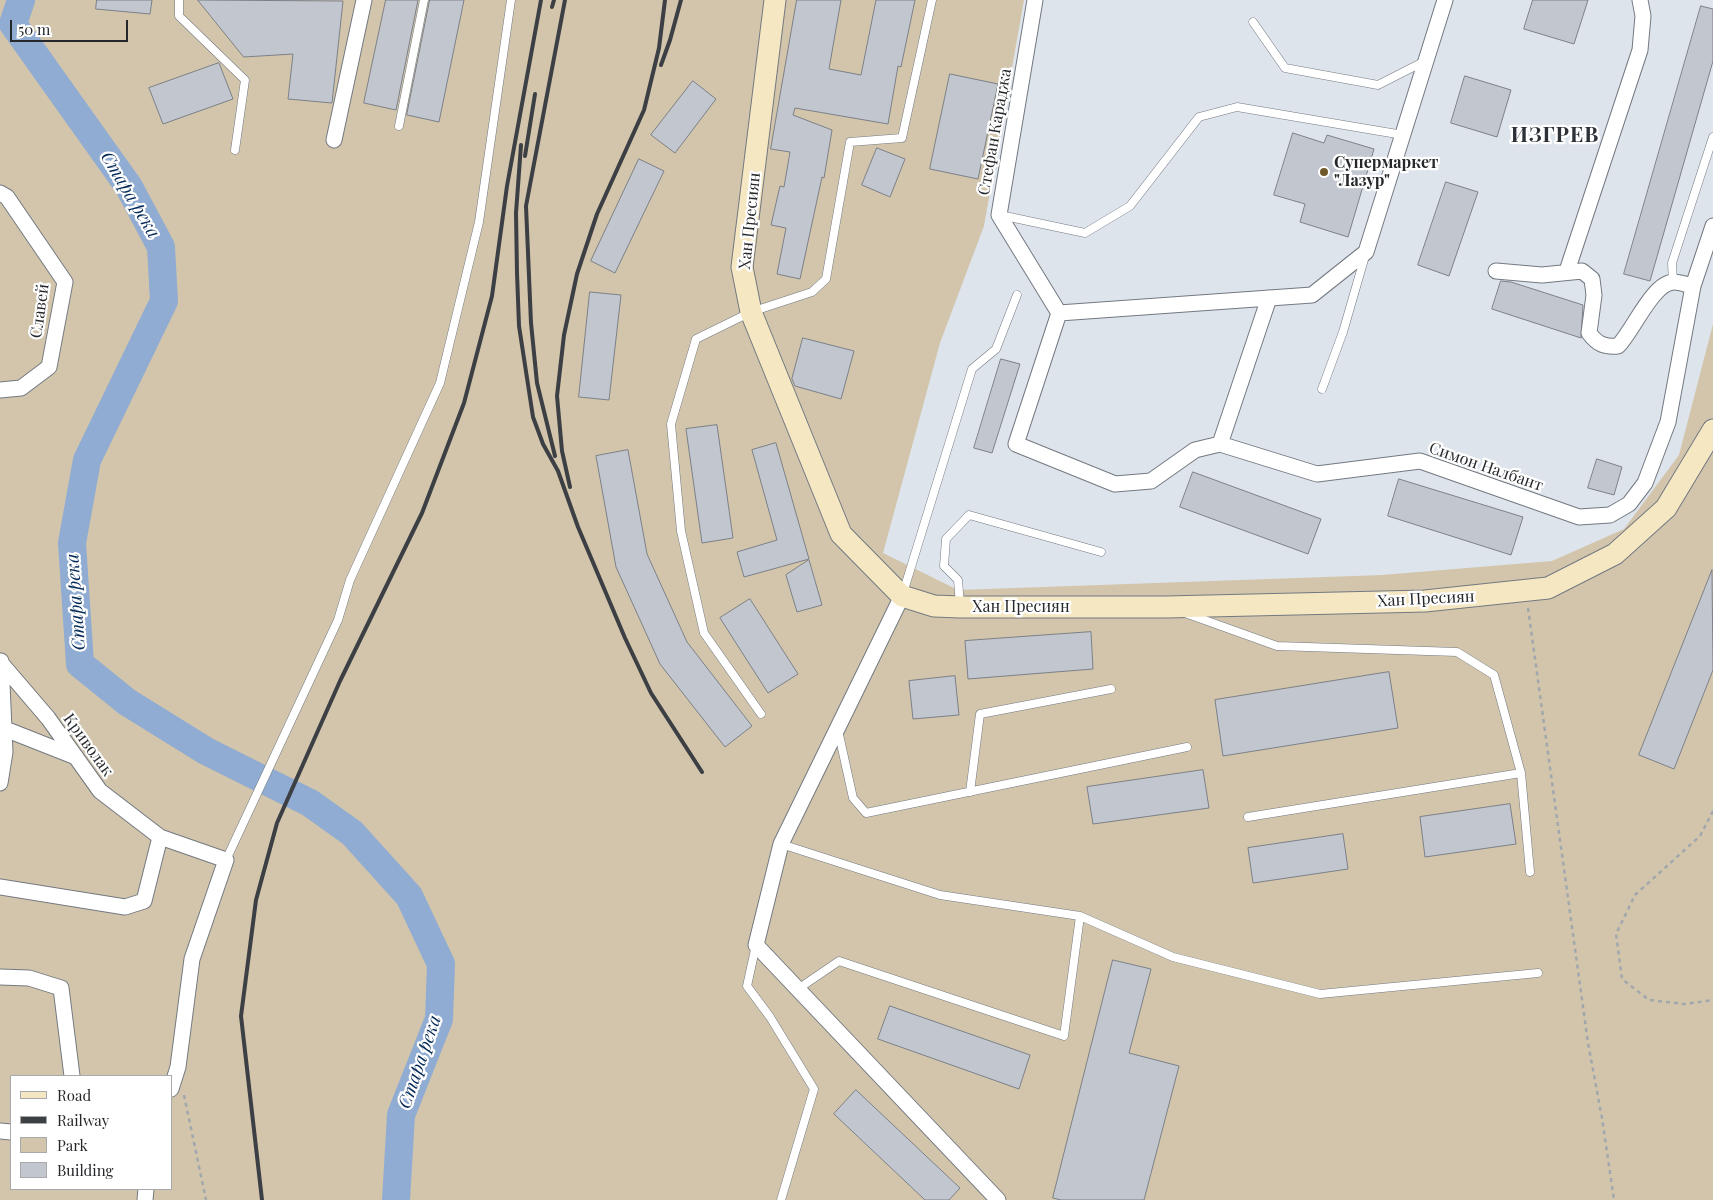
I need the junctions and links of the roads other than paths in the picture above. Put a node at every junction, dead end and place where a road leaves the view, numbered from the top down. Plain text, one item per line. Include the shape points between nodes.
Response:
1 (179, 0) edge
2 (364, 0) edge
3 (424, 0) edge
4 (511, 0) edge
5 (775, 0) edge
6 (932, 0) edge
7 (1035, 0) edge
8 (1445, 0) edge
9 (1640, 0) edge
10 (1253, 22) dead end
11 (1427, 60) junction
12 (399, 126) dead end
13 (1404, 134) junction
14 (1713, 137) edge
15 (334, 140) dead end
16 (235, 150) dead end
17 (0, 193) edge
18 (999, 215) junction
19 (1713, 226) edge
20 (1366, 252) junction
21 (1496, 271) dead end
22 (1567, 271) junction
23 (1672, 282) junction
24 (1693, 286) junction
25 (1017, 295) dead end
26 (1270, 298) junction
27 (751, 312) junction
28 (1059, 313) junction
29 (1322, 389) dead end
30 (0, 390) edge
31 (1713, 430) edge
32 (1220, 444) junction
33 (1101, 552) dead end
34 (902, 596) junction
35 (1166, 607) junction
36 (960, 608) junction
37 (1, 661) edge
38 (1111, 689) dead end
39 (761, 714) dead end
40 (838, 728) junction
41 (4, 729) junction
42 (1187, 748) dead end
43 (76, 757) junction
44 (1521, 773) junction
45 (0, 783) edge
46 (970, 792) junction
47 (1248, 817) dead end
48 (160, 836) junction
49 (781, 844) junction
50 (226, 860) junction
51 (1530, 872) dead end
52 (0, 887) edge
53 (1080, 916) junction
54 (756, 945) junction
55 (1538, 973) dead end
56 (0, 977) edge
57 (798, 989) junction
58 (72, 1075) edge
59 (172, 1086) edge
60 (781, 1200) edge
61 (998, 1200) edge

1 - 16 lane via 179,16 245,80
2 - 15 street
3 - 12 lane
4 - 50 lane via 479,222 440,383 350,580 338,620
5 - 27 street, Хан Пресиян via 742,267
6 - 27 lane via 902,138 850,142 826,279 812,292
7 - 18 street, Стефан Караджа
8 - 11 street
9 - 22 street via 1640,50
10 - 11 lane via 1285,68 1378,85
11 - 13 street
13 - 18 lane via 1237,107 1199,117 1130,206 1084,233
13 - 20 street
14 - 23 lane via 1672,264
17 - 30 street, Славей via 7,198 65,282 49,367 21,388
18 - 28 street, Стефан Караджа
19 - 24 street, Симон Налбант
20 - 26 street via 1312,294
20 - 29 lane via 1343,332
21 - 22 street via 1542,276
22 - 23 street via 1582,271 1592,279 1594,295 1589,333 1595,342 1606,346 1618,346 1659,288
23 - 24 street
24 - 32 street, Симон Налбант via 1668,422 1645,483 1628,504 1610,515 1579,516 1420,461 1317,474
25 - 34 lane via 996,349 972,369
26 - 28 street
26 - 32 street
27 - 34 street, Хан Пресиян via 841,534
27 - 39 lane via 696,339 671,424 681,531 704,633
28 - 32 street via 1016,444 1115,484 1151,481 1195,450
31 - 35 street, Хан Пресиян via 1666,508 1614,554 1548,588 1425,601
33 - 36 lane via 969,515 946,539 944,566 958,580
34 - 36 street, Хан Пресиян via 934,606
34 - 40 street
35 - 36 street, Хан Пресиян
35 - 44 lane via 1277,646 1457,652 1494,675
37 - 41 street
37 - 43 street, Криволак
38 - 46 lane via 980,714
40 - 46 lane via 853,798 866,813
40 - 49 street
41 - 43 street
41 - 45 street via 6,752
42 - 46 lane
43 - 48 street, Криволак via 100,790
44 - 47 lane
44 - 51 lane
48 - 50 street
48 - 52 street via 144,901 125,907
49 - 53 lane via 940,895
49 - 54 street
50 - 59 street via 192,959 178,1067
53 - 55 lane via 1173,958 1320,994
53 - 57 lane via 1064,1036 839,961
54 - 57 street
54 - 60 lane via 747,986 814,1089
56 - 58 street via 30,978 61,988
57 - 61 street

